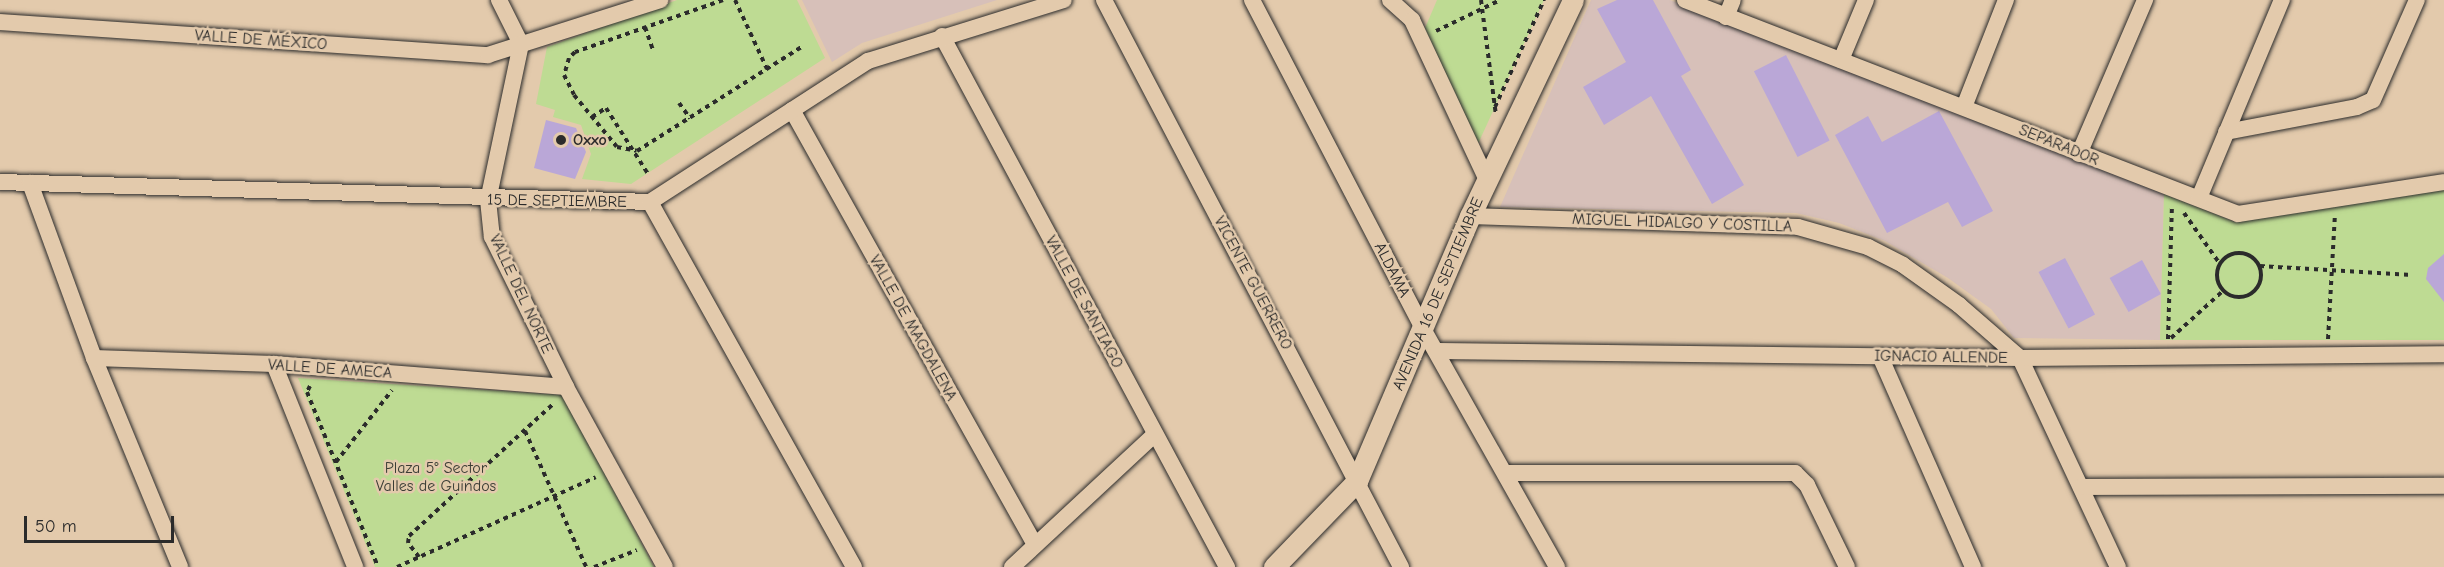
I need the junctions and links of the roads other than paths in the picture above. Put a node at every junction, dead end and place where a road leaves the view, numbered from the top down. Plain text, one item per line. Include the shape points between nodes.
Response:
1 (499, 0) edge
2 (660, 0) edge
3 (1064, 0) edge
4 (1104, 0) edge
5 (1252, 0) edge
6 (1390, 0) edge
7 (1573, 0) edge
8 (1685, 0) edge
9 (1733, 0) edge
10 (1866, 0) edge
11 (2006, 0) edge
12 (2145, 0) edge
13 (2282, 0) edge
14 (2418, 0) edge
15 (1726, 17) junction
16 (0, 22) edge
17 (942, 36) junction
18 (521, 44) junction
19 (1841, 60) junction
20 (1964, 107) junction
21 (792, 110) junction
22 (2226, 132) junction
23 (2079, 154) junction
24 (0, 182) edge
25 (1488, 182) junction
26 (2444, 182) edge
27 (30, 183) junction
28 (2199, 198) junction
29 (488, 200) junction
30 (650, 202) junction
31 (1470, 216) junction
32 (1423, 330) junction
33 (1438, 351) junction
34 (2444, 354) edge
35 (1880, 356) junction
36 (94, 358) junction
37 (2020, 358) junction
38 (274, 364) junction
39 (564, 391) junction
40 (1155, 434) junction
41 (1506, 474) junction
42 (1357, 482) junction
43 (2444, 486) edge
44 (2081, 487) junction
45 (1035, 545) junction
46 (180, 567) edge
47 (355, 567) edge
48 (665, 567) edge
49 (854, 567) edge
50 (1012, 567) edge
51 (1227, 567) edge
52 (1274, 567) edge
53 (1401, 567) edge
54 (1557, 567) edge
55 (1847, 567) edge
56 (1973, 567) edge
57 (2118, 567) edge

1 - 18 street
2 - 18 street
3 - 17 street, 15 DE SEPTIEMBRE
4 - 42 street, VICENTE GUERRERO
5 - 32 street, ALDAMA
6 - 25 street via 1412,20
7 - 25 street, AVENIDA 16 DE SEPTIEMBRE
8 - 15 street, SEPARADOR
9 - 15 street
10 - 19 street
11 - 20 street
12 - 23 street
13 - 22 street
14 - 22 street via 2373,100 2357,107
15 - 19 street, SEPARADOR
16 - 18 street, VALLE DE MÉXICO via 488,56
17 - 21 street, 15 DE SEPTIEMBRE via 868,61
17 - 40 street, VALLE DE SANTIAGO
18 - 29 street, VALLE DEL NORTE
19 - 20 street, SEPARADOR
20 - 23 street, SEPARADOR
21 - 30 street, 15 DE SEPTIEMBRE
21 - 45 street, VALLE DE MAGDALENA
22 - 28 street
23 - 28 street, SEPARADOR
24 - 27 street, 15 DE SEPTIEMBRE
25 - 31 street, AVENIDA 16 DE SEPTIEMBRE
26 - 28 street, SEPARADOR via 2251,215 2220,209
27 - 29 street, 15 DE SEPTIEMBRE
27 - 36 street
29 - 30 street, 15 DE SEPTIEMBRE
29 - 39 street, VALLE DEL NORTE via 496,247
30 - 49 street
31 - 32 street, AVENIDA 16 DE SEPTIEMBRE
31 - 37 street, MIGUEL HIDALGO Y COSTILLA via 1798,227 1836,236 1868,247 1936,287
32 - 33 street, ALDAMA
32 - 42 street, AVENIDA 16 DE SEPTIEMBRE
33 - 35 street, IGNACIO ALLENDE
33 - 41 street, ALDAMA
34 - 37 street, IGNACIO ALLENDE
35 - 37 street, IGNACIO ALLENDE
35 - 56 street
36 - 38 street, VALLE DE AMECA
36 - 46 street
37 - 44 street, MIGUEL HIDALGO Y COSTILLA
38 - 39 street, VALLE DE AMECA
38 - 47 street
39 - 48 street, VALLE DEL NORTE
40 - 45 street
40 - 51 street, VALLE DE SANTIAGO
41 - 54 street, ALDAMA
41 - 55 street via 1795,473 1807,485
42 - 52 street, AVENIDA 16 DE SEPTIEMBRE
42 - 53 street, VICENTE GUERRERO
43 - 44 street
44 - 57 street, MIGUEL HIDALGO Y COSTILLA
45 - 50 street

